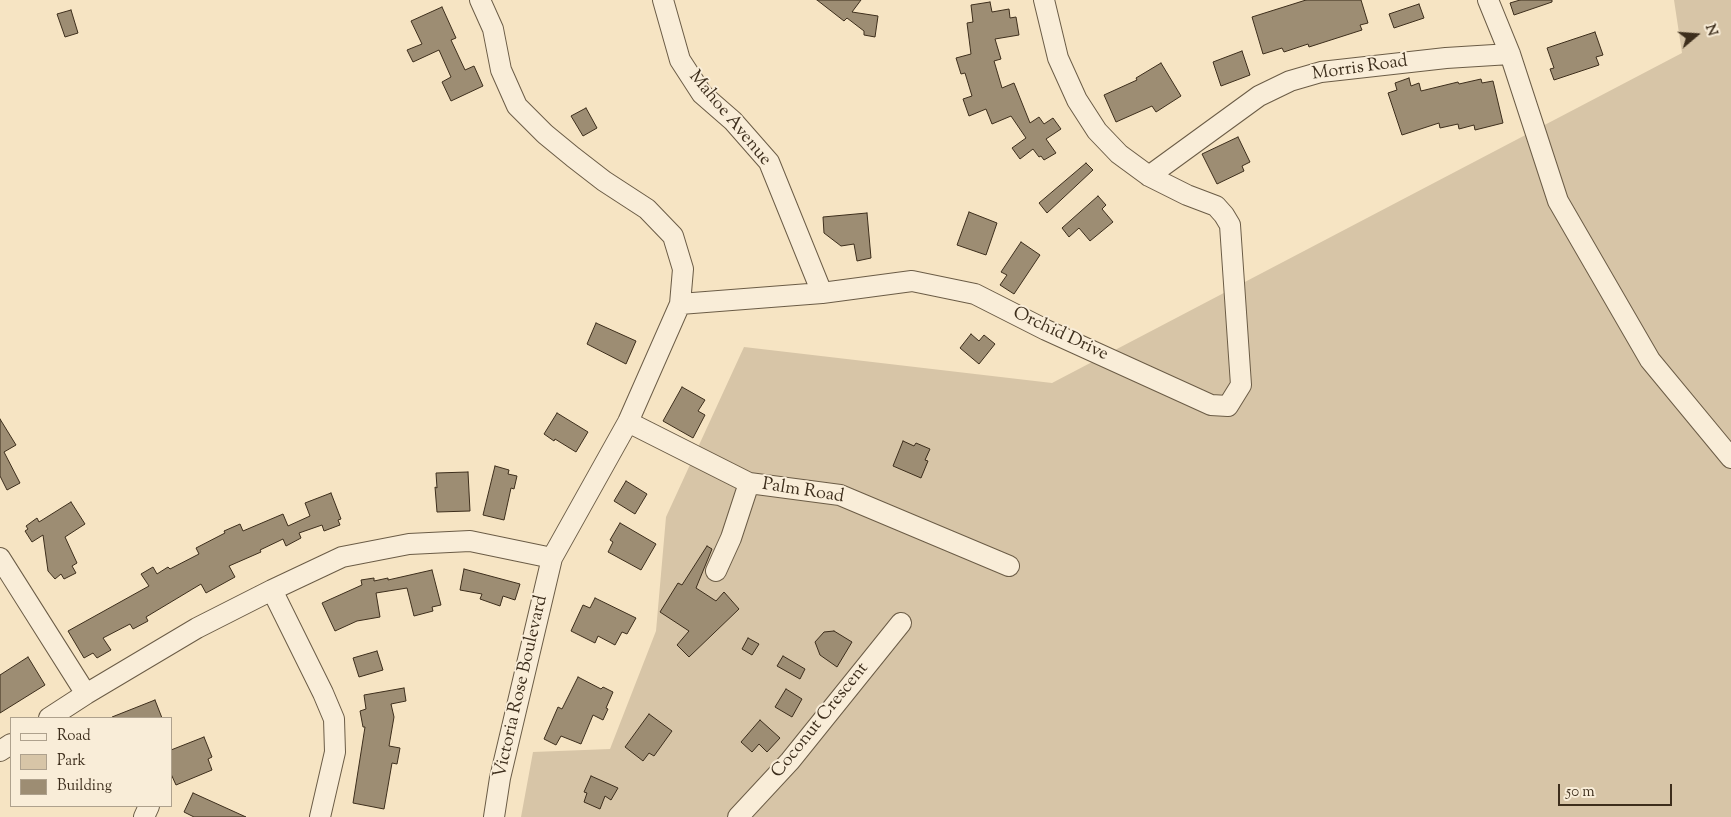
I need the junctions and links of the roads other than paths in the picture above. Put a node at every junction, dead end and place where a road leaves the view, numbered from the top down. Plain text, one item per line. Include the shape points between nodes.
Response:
1 (480, 0) edge
2 (663, 0) edge
3 (1044, 0) edge
4 (1488, 0) edge
5 (1510, 54) junction
6 (1149, 176) junction
7 (822, 293) junction
8 (680, 304) junction
9 (628, 422) junction
10 (1731, 458) edge
11 (749, 483) junction
12 (0, 558) edge
13 (552, 558) junction
14 (1009, 566) dead end
15 (716, 571) dead end
16 (272, 590) junction
17 (901, 622) dead end
18 (86, 694) junction
19 (51, 717) edge
20 (320, 817) edge
21 (494, 817) edge
22 (738, 817) edge

1 - 8 street via 493,29 501,70 517,106 573,157 647,209 673,236 683,269
2 - 7 street, Mahoe Avenue via 684,67 702,94 733,121 769,162
3 - 6 street via 1058,58 1077,100 1097,131 1119,154
4 - 5 street
5 - 6 street, Morris Road via 1321,72 1290,81 1259,96
5 - 10 street via 1558,201 1650,360
6 - 7 street, Orchid Drive via 1216,206 1230,225 1241,385 1228,406 1211,405 975,294 912,281
7 - 8 street, Orchid Drive
8 - 9 street, Victoria Rose Boulevard
9 - 11 street, Palm Road
9 - 13 street, Victoria Rose Boulevard
11 - 14 street, Palm Road via 840,495
11 - 15 street
12 - 18 street
13 - 16 street via 470,541 409,544 342,557
13 - 21 street, Victoria Rose Boulevard via 500,778
16 - 18 street via 196,628
16 - 20 street via 334,719 335,752
17 - 22 street, Coconut Crescent via 790,761
18 - 19 street

